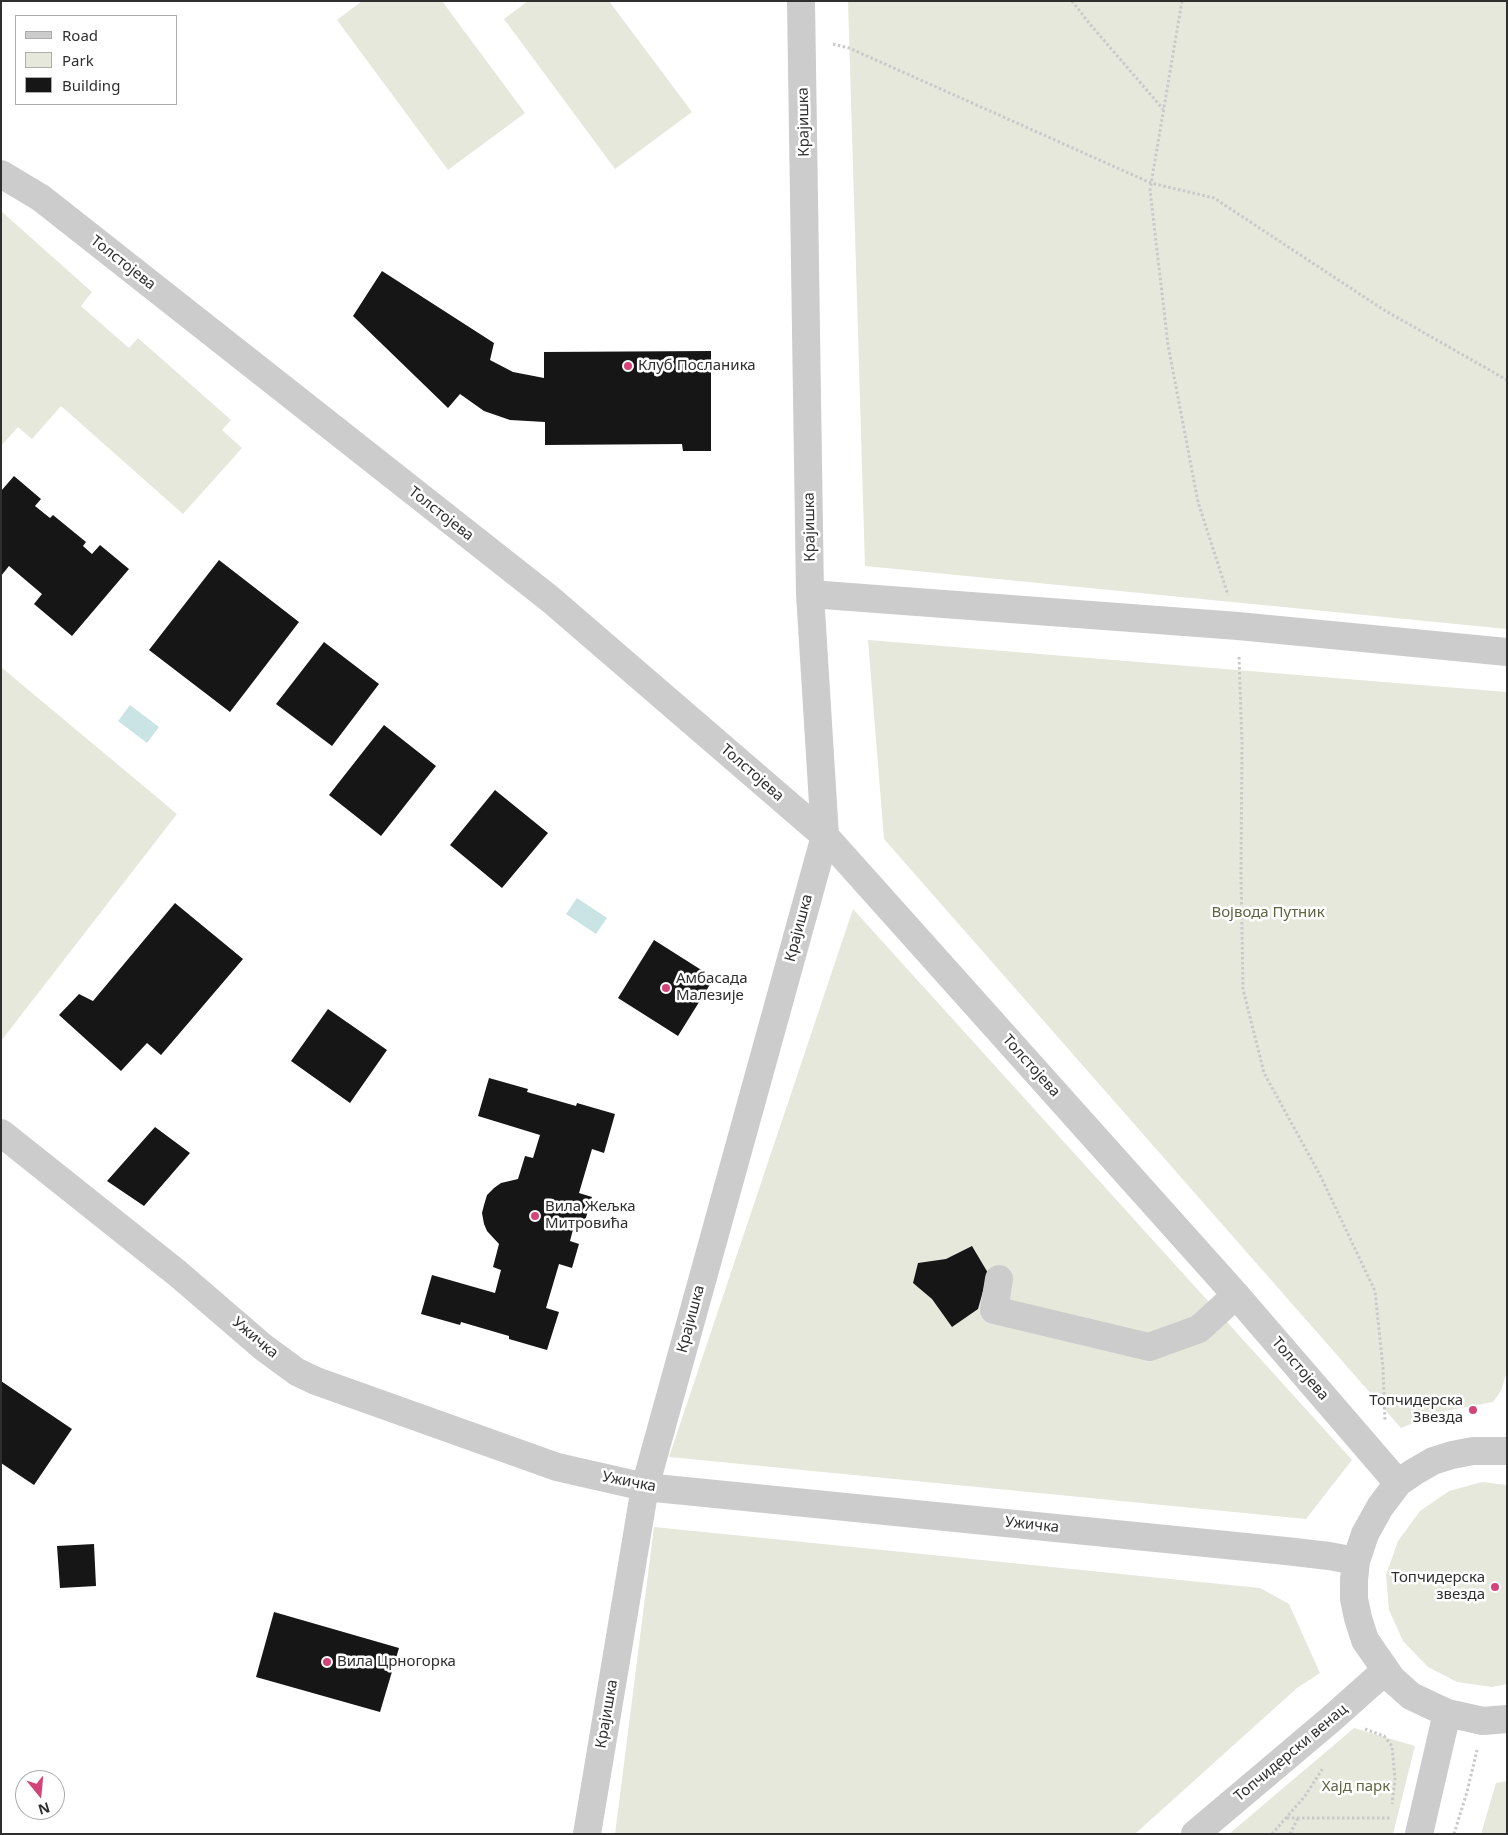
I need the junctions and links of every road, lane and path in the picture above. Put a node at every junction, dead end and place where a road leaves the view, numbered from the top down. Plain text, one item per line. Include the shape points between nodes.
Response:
1 (1072, 1) edge
2 (1182, 1) edge
3 (796, 4) edge
4 (802, 37) junction
5 (1163, 109) junction
6 (1, 174) edge
7 (1151, 183) junction
8 (1507, 380) edge
9 (810, 594) junction
10 (1238, 626) junction
11 (1507, 652) edge
12 (824, 836) junction
13 (1, 1133) edge
14 (1000, 1280) dead end
15 (1236, 1295) junction
16 (1386, 1429) dead end
17 (1507, 1451) edge
18 (1398, 1484) junction
19 (645, 1487) junction
20 (1356, 1562) junction
21 (1385, 1671) junction
22 (1447, 1713) junction
23 (1495, 1720) edge
24 (1394, 1755) dead end
25 (1324, 1762) dead end
26 (1391, 1808) dead end
27 (1287, 1818) junction
28 (1298, 1818) junction
29 (1388, 1826) dead end
30 (587, 1834) edge
31 (1195, 1834) edge
32 (1272, 1834) edge
33 (1290, 1834) edge
34 (1420, 1834) edge
35 (1454, 1834) edge

1 - 5 path
2 - 5 path
3 - 4 street, Крајишка
4 - 7 path via 849,48
4 - 9 street, Крајишка
5 - 7 path
6 - 12 street, Толстојева via 42,198 550,599
7 - 8 path via 1214,198 1384,310
7 - 10 path via 1168,345 1198,502
9 - 10 street
9 - 12 street, Крајишка
10 - 11 street
10 - 16 path via 1243,989 1264,1073 1320,1175 1375,1291
12 - 15 street, Толстојева
12 - 19 street, Крајишка
13 - 19 street, Ужичка via 297,1372 556,1467
14 - 15 street via 994,1310 1150,1347 1199,1329
15 - 18 street, Толстојева
17 - 18 street via 1452,1455 1414,1472
18 - 20 street via 1380,1506 1365,1534
19 - 20 street, Ужичка via 1286,1551
19 - 30 street, Крајишка
20 - 21 street via 1354,1599 1358,1618 1365,1640
21 - 22 street via 1411,1696
21 - 31 street, Топчидерски венац
22 - 23 street
22 - 34 street
23 - 35 path
24 - 26 path
25 - 27 path via 1323,1770 1306,1796
27 - 28 path
27 - 32 path
28 - 29 path via 1390,1818
28 - 33 path

